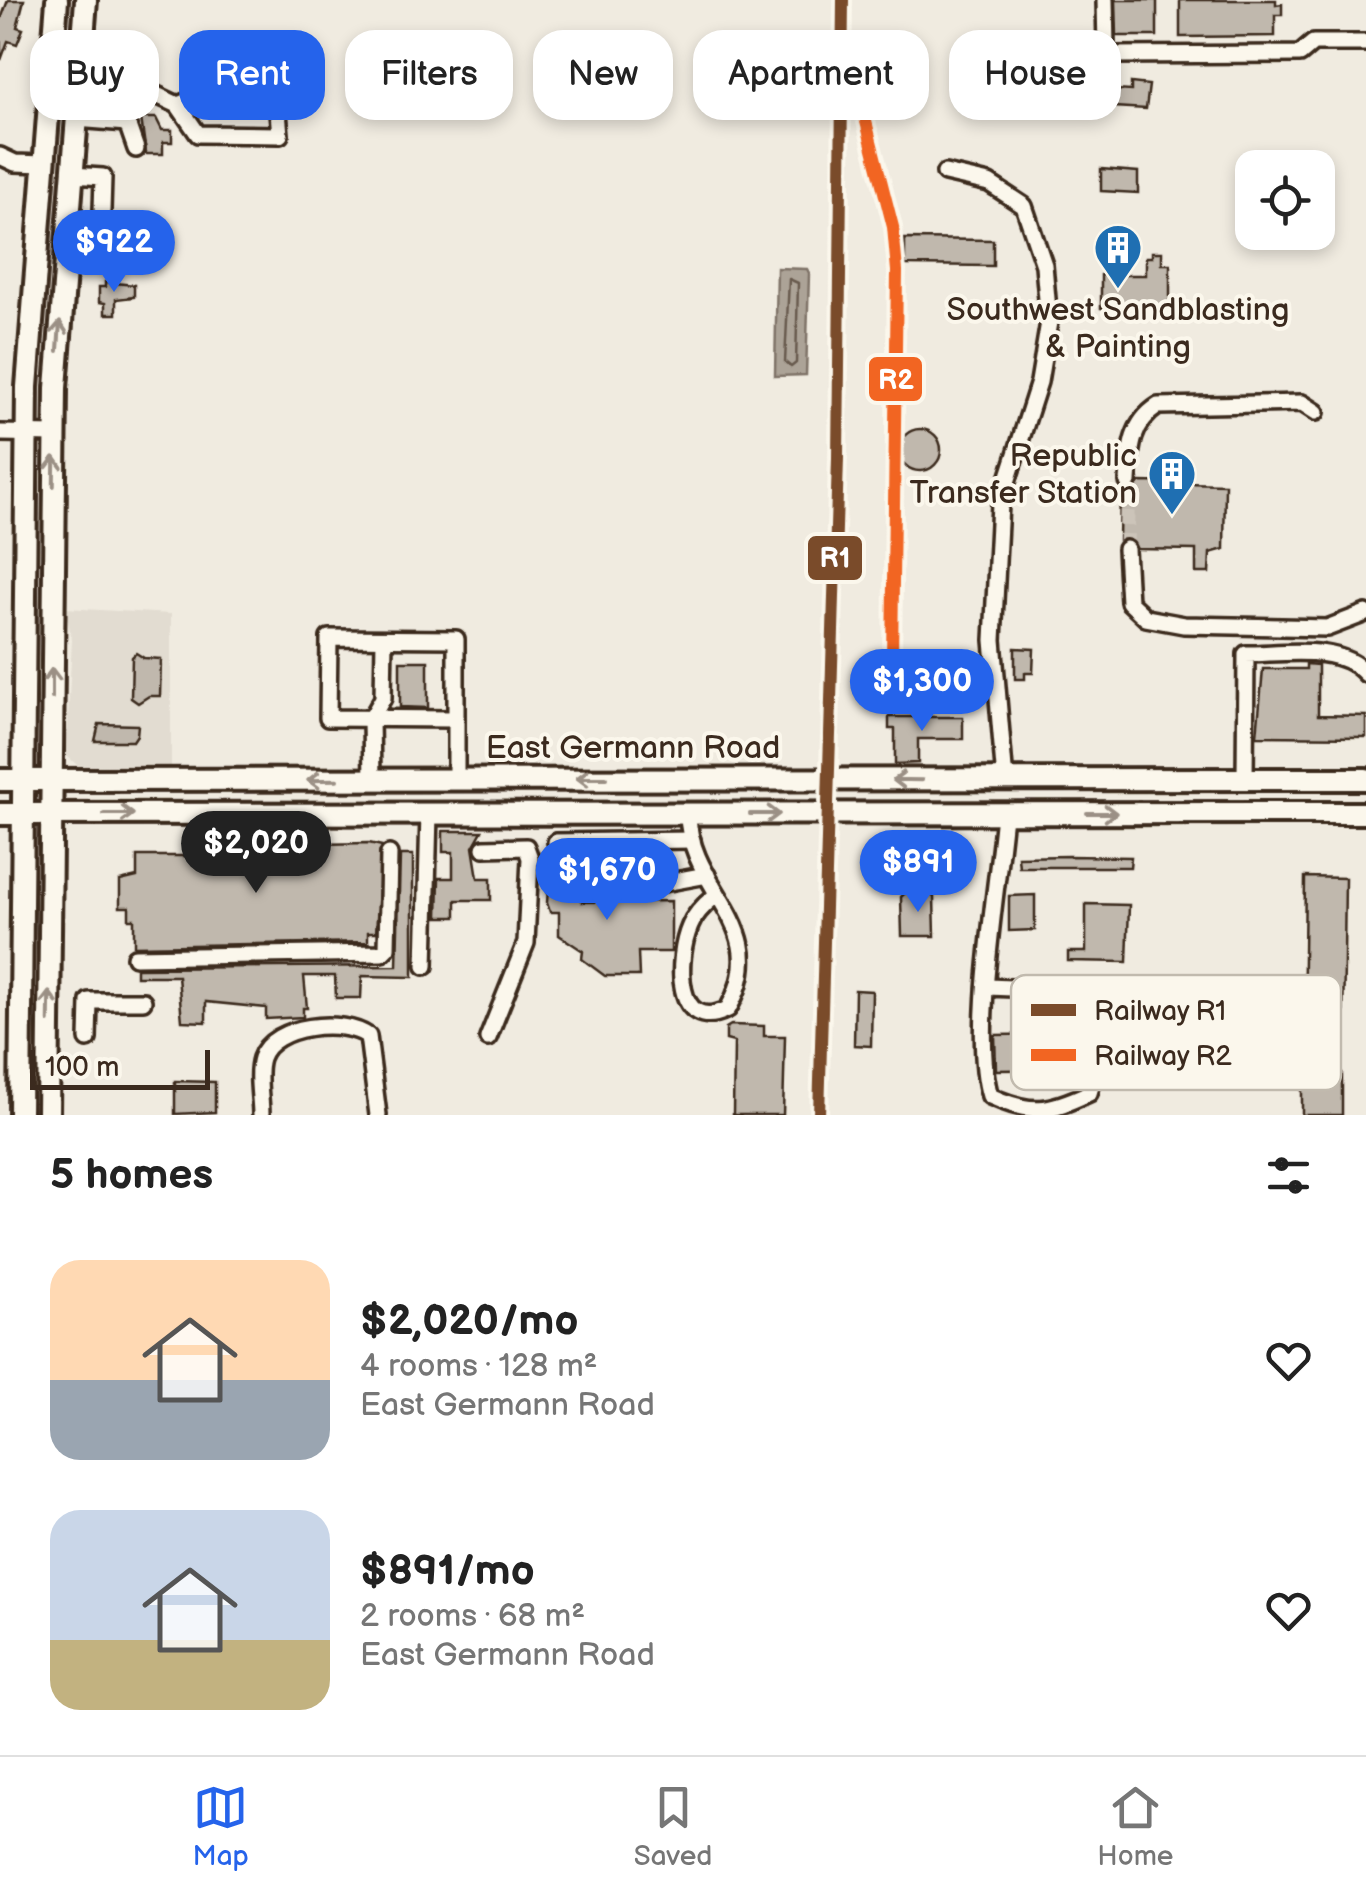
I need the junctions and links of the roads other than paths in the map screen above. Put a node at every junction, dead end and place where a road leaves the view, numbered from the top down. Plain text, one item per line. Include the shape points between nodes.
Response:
1 (57, 0) edge
2 (86, 0) edge
3 (1105, 0) edge
4 (84, 30) edge
5 (1366, 43) edge
6 (159, 96) edge
7 (178, 105) junction
8 (76, 120) edge
9 (89, 120) edge
10 (127, 120) edge
11 (127, 123) junction
12 (136, 149) dead end
13 (5, 163) edge
14 (44, 164) junction
15 (945, 173) dead end
16 (72, 176) junction
17 (66, 243) junction
18 (1316, 412) dead end
19 (0, 433) edge
20 (26, 433) junction
21 (55, 434) junction
22 (1128, 482) tunnel mouth
23 (1126, 549) tunnel mouth
24 (1366, 613) edge
25 (384, 638) junction
26 (1366, 674) edge
27 (371, 718) junction
28 (454, 720) junction
29 (456, 778) junction
30 (524, 778) junction
31 (688, 778) junction
32 (372, 779) junction
33 (1245, 779) junction
34 (1366, 779) edge
35 (10, 780) edge
36 (50, 781) junction
37 (1005, 781) junction
38 (428, 813) junction
39 (457, 813) junction
40 (525, 813) junction
41 (1366, 813) edge
42 (11, 814) edge
43 (50, 814) junction
44 (688, 814) junction
45 (1004, 814) junction
46 (692, 840) junction
47 (556, 842) dead end
48 (484, 848) dead end
49 (389, 854) dead end
50 (707, 875) junction
51 (604, 894) dead end
52 (715, 896) junction
53 (135, 957) dead end
54 (425, 966) dead end
55 (988, 988) junction
56 (1011, 989) edge
57 (142, 1001) dead end
58 (488, 1038) dead end
59 (88, 1039) dead end
60 (1090, 1090) edge
61 (20, 1115) edge
62 (48, 1115) edge
63 (261, 1115) edge
64 (378, 1115) edge

1 - 14 main road
2 - 4 main road
3 - 5 street via 1106,48 1112,55 1300,54 1313,43
6 - 7 street
7 - 7 street via 194,98 277,101 280,134 198,134
8 - 16 main road
9 - 11 street
10 - 11 street
11 - 12 street
13 - 14 street
14 - 20 main road
15 - 37 street via 988,183 1024,206 1044,265 1049,322 1039,382 1000,504 993,640
16 - 17 main road
16 - 17 street via 103,177 101,245
21 -> 17 main road
18 - 22 street via 1302,402 1158,406 1144,415 1132,438
19 - 20 street
20 - 21 street
20 - 35 main road
36 -> 21 main road
23 - 24 street via 1129,602 1146,618 1327,628
25 - 27 street via 383,698
25 - 27 street via 329,638 328,718
25 - 28 street via 456,640
26 - 33 street via 1327,654 1246,654
27 - 28 street
27 - 32 street
28 - 29 street
29 - 30 main road, East Germann Road
29 - 32 main road, East Germann Road
29 - 39 main road
31 -> 30 main road, East Germann Road
30 - 40 main road
37 -> 31 main road, East Germann Road
31 - 44 main road
32 -> 36 main road, East Germann Road
33 - 34 main road, East Germann Road
33 - 37 main road, East Germann Road
35 - 36 main road, East Germann Road
35 - 42 main road
36 - 43 main road
37 - 45 main road
38 - 39 main road, East Germann Road
43 -> 38 main road, East Germann Road
38 - 54 street
39 - 40 main road, East Germann Road
40 - 44 main road, East Germann Road
45 -> 41 main road, East Germann Road
42 - 43 main road, East Germann Road
42 - 61 main road
62 -> 43 main road
44 -> 45 main road, East Germann Road
44 - 46 street
45 - 55 street
46 - 47 street
46 - 50 street
48 - 58 street via 526,847 530,858 526,943
49 - 53 street via 382,953
50 - 51 street
50 - 52 street
52 - 52 street via 738,926 741,986 728,1009 704,1016 686,1003 680,968 690,925
55 - 56 street
55 - 60 street via 982,1072 990,1096 1012,1110 1044,1113
57 - 59 street via 89,1001
63 - 64 street via 260,1061 266,1050 276,1040 334,1023 368,1036

